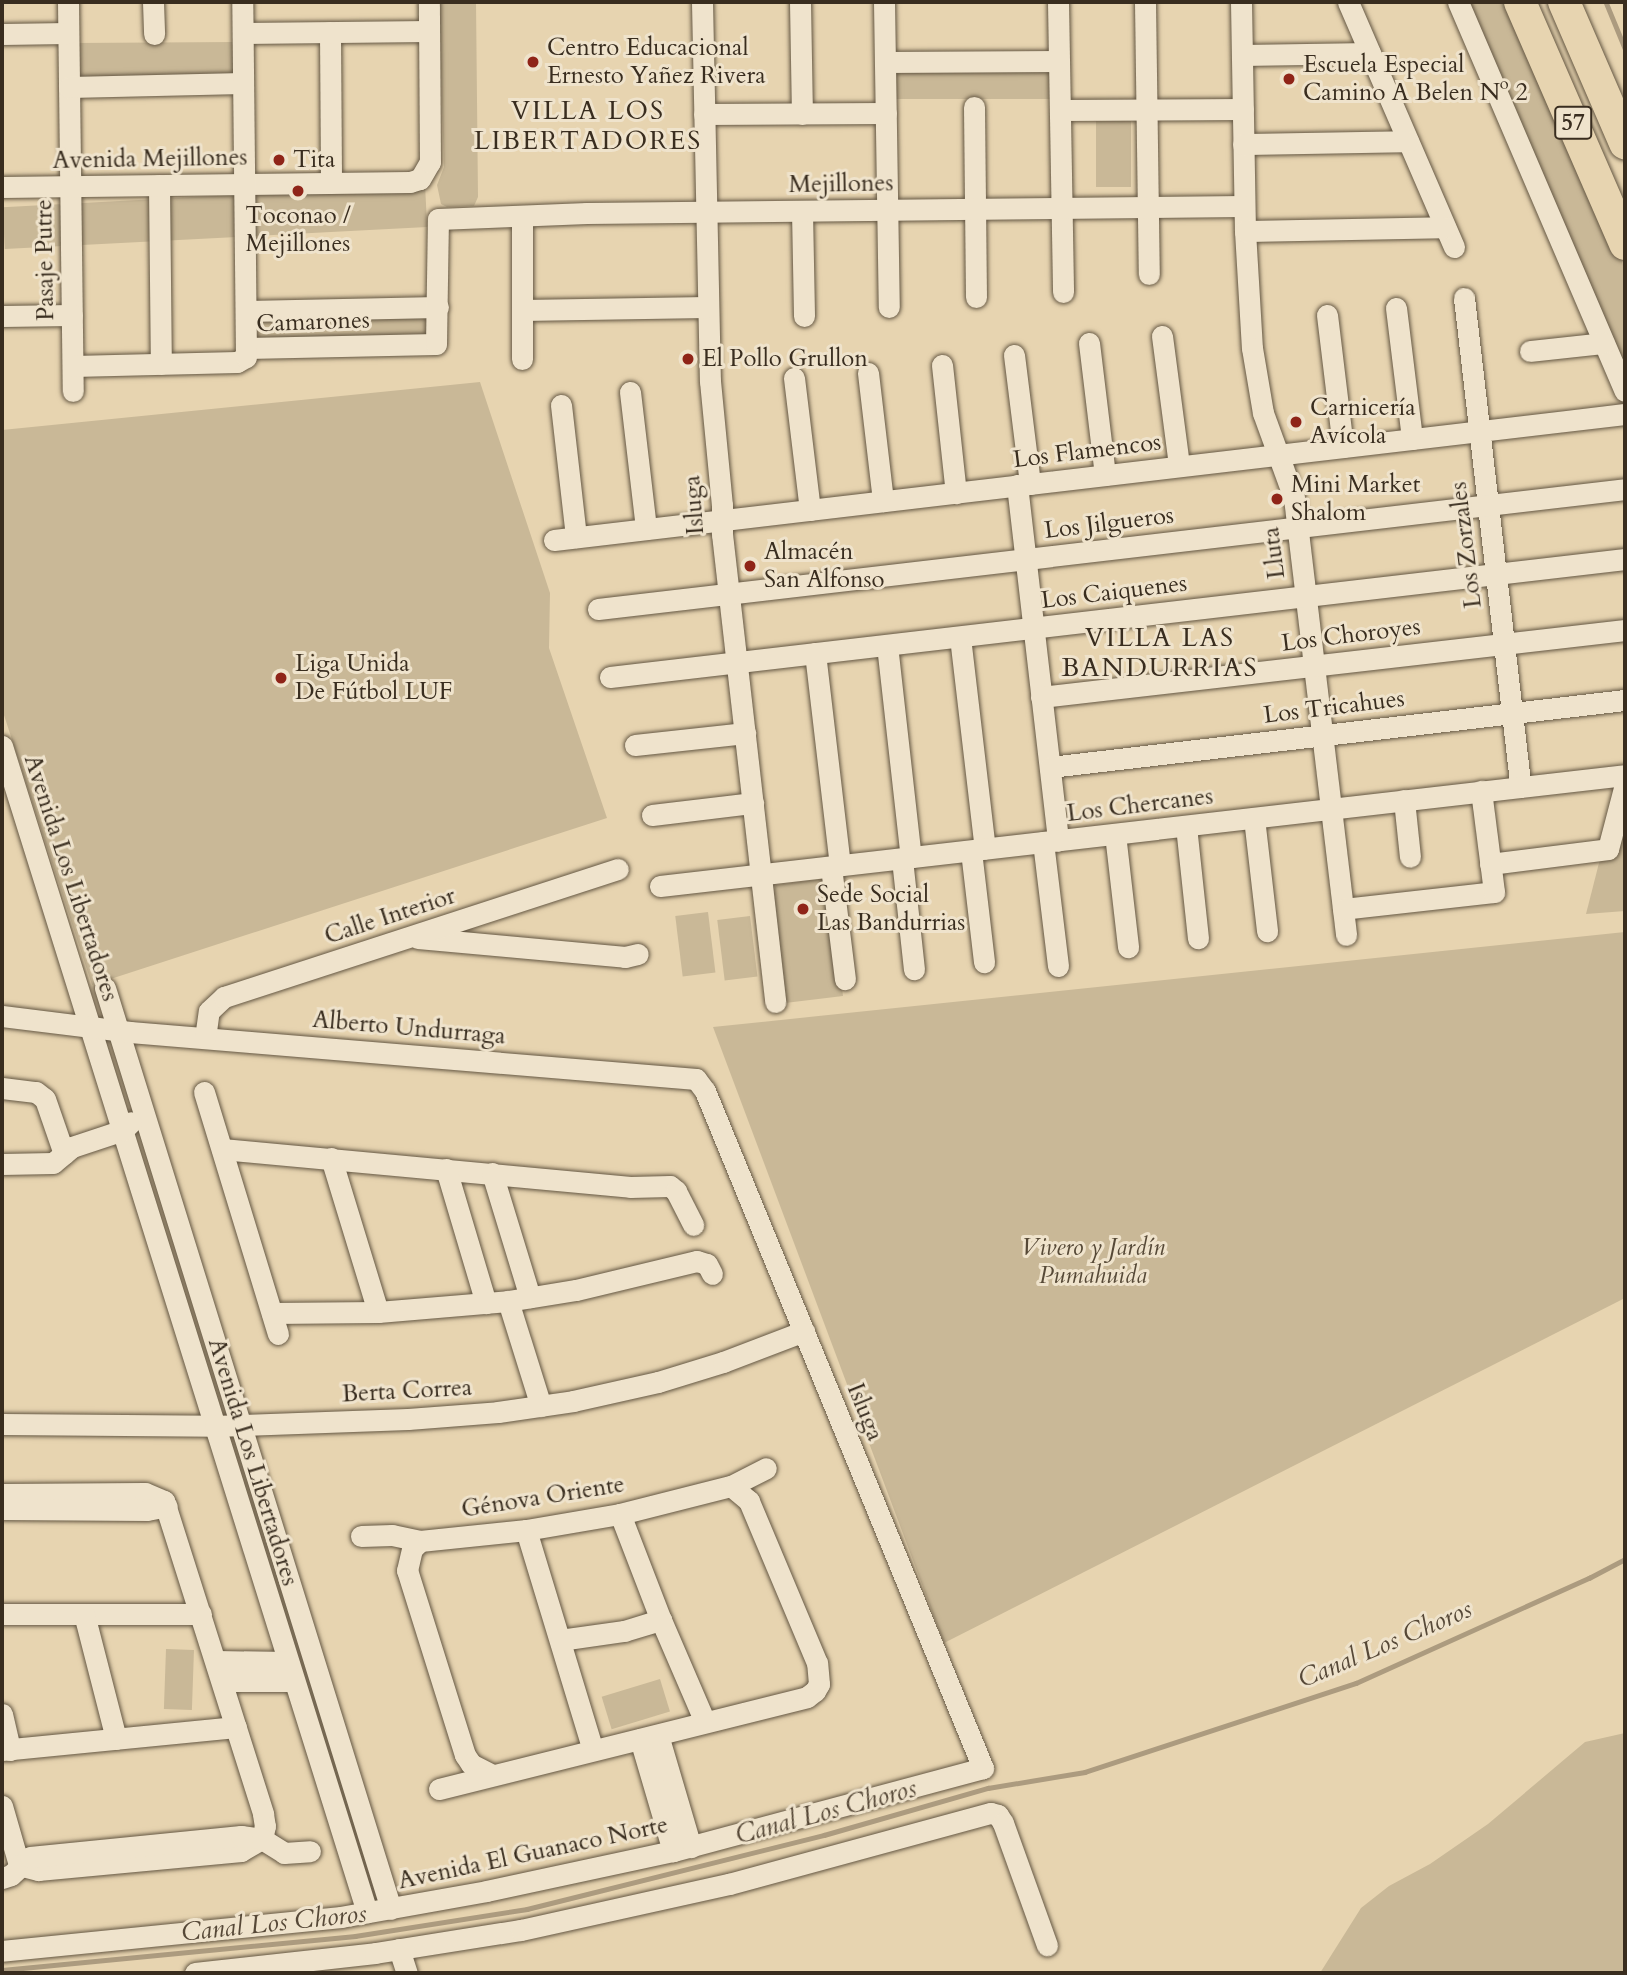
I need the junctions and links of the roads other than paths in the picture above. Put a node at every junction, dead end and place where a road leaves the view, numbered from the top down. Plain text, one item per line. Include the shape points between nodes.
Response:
1 (68, 2) edge
2 (153, 2) edge
3 (242, 2) edge
4 (429, 2) edge
5 (702, 2) edge
6 (800, 2) edge
7 (884, 2) edge
8 (1058, 2) edge
9 (1145, 2) edge
10 (1241, 2) edge
11 (1348, 2) edge
12 (1458, 2) edge
13 (1520, 2) edge
14 (1564, 2) edge
15 (429, 31) junction
16 (330, 32) junction
17 (68, 33) junction
18 (243, 33) junction
19 (2, 34) edge
20 (154, 34) dead end
21 (1370, 52) junction
22 (1242, 55) junction
23 (1059, 61) junction
24 (885, 62) junction
25 (243, 83) junction
26 (69, 87) junction
27 (974, 107) dead end
28 (1147, 109) junction
29 (1242, 109) junction
30 (1060, 110) junction
31 (886, 113) junction
32 (704, 114) junction
33 (802, 114) junction
34 (1408, 141) junction
35 (1625, 143) edge
36 (1243, 144) junction
37 (331, 183) junction
38 (245, 184) junction
39 (159, 185) junction
40 (71, 186) junction
41 (2, 187) edge
42 (1244, 206) junction
43 (1148, 207) junction
44 (1061, 208) junction
45 (975, 209) junction
46 (888, 210) junction
47 (802, 211) junction
48 (705, 212) junction
49 (522, 216) junction
50 (1245, 231) junction
51 (1625, 244) edge
52 (1149, 274) dead end
53 (1063, 292) dead end
54 (976, 297) dead end
55 (1464, 298) dead end
56 (438, 307) junction
57 (707, 307) junction
58 (889, 307) dead end
59 (1396, 308) dead end
60 (522, 310) junction
61 (247, 311) junction
62 (72, 315) junction
63 (1327, 315) dead end
64 (2, 316) edge
65 (804, 316) dead end
66 (1162, 336) dead end
67 (1604, 343) junction
68 (1089, 344) dead end
69 (247, 348) junction
70 (1530, 351) dead end
71 (1014, 355) dead end
72 (522, 359) dead end
73 (161, 364) junction
74 (942, 365) dead end
75 (73, 366) junction
76 (868, 373) dead end
77 (794, 378) dead end
78 (73, 391) dead end
79 (1625, 391) edge
80 (630, 392) dead end
81 (561, 405) dead end
82 (1625, 414) edge
83 (1480, 431) junction
84 (1412, 439) junction
85 (1343, 447) junction
86 (1280, 454) junction
87 (1179, 466) junction
88 (1105, 475) junction
89 (1024, 485) junction
90 (1625, 489) edge
91 (956, 492) junction
92 (883, 501) junction
93 (1488, 505) junction
94 (810, 510) junction
95 (722, 520) junction
96 (1297, 527) junction
97 (646, 529) junction
98 (576, 537) junction
99 (554, 540) dead end
100 (1025, 559) junction
101 (1625, 559) edge
102 (1496, 574) junction
103 (728, 593) junction
104 (1306, 596) junction
105 (598, 608) dead end
106 (1034, 628) junction
107 (1625, 630) edge
108 (960, 637) junction
109 (1504, 643) junction
110 (887, 645) junction
111 (815, 653) junction
112 (736, 663) junction
113 (1314, 666) junction
114 (610, 677) dead end
115 (1041, 697) junction
116 (1625, 700) edge
117 (1513, 713) junction
118 (745, 733) junction
119 (1322, 735) junction
120 (635, 745) dead end
121 (2, 746) edge
122 (1049, 767) junction
123 (1625, 775) edge
124 (1625, 784) edge
125 (1521, 786) junction
126 (1481, 791) junction
127 (1404, 800) junction
128 (753, 803) junction
129 (1331, 809) junction
130 (652, 815) dead end
131 (1254, 818) junction
132 (1186, 826) junction
133 (1115, 834) junction
134 (1051, 841) junction
135 (978, 850) junction
136 (1410, 857) dead end
137 (906, 858) junction
138 (1490, 864) junction
139 (836, 867) junction
140 (618, 869) dead end
141 (761, 875) junction
142 (660, 887) dead end
143 (1343, 909) junction
144 (1267, 931) dead end
145 (1346, 935) dead end
146 (409, 938) junction
147 (1198, 938) dead end
148 (1128, 947) dead end
149 (638, 954) dead end
150 (984, 962) dead end
151 (1058, 966) dead end
152 (914, 969) dead end
153 (845, 979) dead end
154 (105, 989) dead end
155 (775, 1002) dead end
156 (2, 1016) edge
157 (91, 1026) junction
158 (118, 1030) junction
159 (205, 1038) junction
160 (696, 1079) joint
161 (2, 1088) edge
162 (204, 1092) dead end
163 (146, 1122) junction
164 (123, 1130) junction
165 (222, 1149) junction
166 (64, 1154) junction
167 (331, 1158) junction
168 (2, 1164) edge
169 (446, 1169) junction
170 (492, 1173) junction
171 (693, 1225) dead end
172 (712, 1275) dead end
173 (201, 1296) junction
174 (530, 1297) junction
175 (176, 1301) junction
176 (508, 1301) junction
177 (486, 1303) junction
178 (378, 1312) junction
179 (804, 1331) junction
180 (541, 1406) junction
181 (2, 1424) edge
182 (241, 1424) junction
183 (215, 1426) junction
184 (766, 1468) dead end
185 (731, 1486) junction
186 (2, 1494) edge
187 (53, 1501) junction
188 (2, 1509) edge
189 (620, 1514) junction
190 (526, 1530) junction
191 (361, 1536) dead end
192 (420, 1541) junction
193 (281, 1554) junction
194 (257, 1561) junction
195 (2, 1614) edge
196 (201, 1614) junction
197 (84, 1615) junction
198 (661, 1620) junction
199 (560, 1640) junction
200 (219, 1671) junction
201 (291, 1672) junction
202 (2, 1714) edge
203 (705, 1722) junction
204 (236, 1727) junction
205 (649, 1737) junction
206 (116, 1739) junction
207 (593, 1749) junction
208 (6, 1750) edge
209 (983, 1768) joint
210 (491, 1774) junction
211 (351, 1778) junction
212 (326, 1785) junction
213 (439, 1789) dead end
214 (2, 1806) edge
215 (262, 1839) junction
216 (682, 1849) junction
217 (310, 1851) dead end
218 (10, 1872) edge
219 (391, 1909) junction
220 (367, 1912) junction
221 (1047, 1945) dead end
222 (399, 1949) junction
223 (2, 1951) edge
224 (195, 1973) edge
225 (407, 1973) edge

1 - 17 street, Pasaje Putre
2 - 20 street
3 - 18 street
4 - 15 street
5 - 32 street, Isluga
6 - 33 street
7 - 24 street
8 - 23 street
9 - 28 street
10 - 22 street, Lluta
11 - 21 street
12 - 67 street
13 - 51 highway, 57
14 - 35 highway, 57
15 - 16 street
15 - 37 street, Avenida Mejillones via 430,162 424,175 410,181
16 - 18 street
16 - 37 street
17 - 19 street
17 - 26 street, Pasaje Putre
18 - 25 street
21 - 22 street
21 - 34 street
22 - 29 street, Lluta
23 - 24 street
23 - 30 street
24 - 31 street
25 - 26 street
25 - 38 street
26 - 40 street, Pasaje Putre
27 - 45 street
28 - 29 street
28 - 30 street
28 - 43 street
29 - 36 street, Lluta
30 - 44 street
31 - 33 street
31 - 46 street
32 - 33 street
32 - 48 street, Isluga
34 - 36 street
34 - 50 street via 1450,237
36 - 42 street, Lluta
37 - 38 street, Avenida Mejillones
38 - 39 street, Avenida Mejillones
38 - 61 street
39 - 40 street, Avenida Mejillones
39 - 73 street
40 - 41 street, Avenida Mejillones
40 - 62 street, Pasaje Putre
42 - 43 street, Mejillones
42 - 50 street, Lluta
43 - 44 street, Mejillones
43 - 52 street
44 - 45 street, Mejillones
44 - 53 street
45 - 46 street, Mejillones
45 - 54 street
46 - 47 street, Mejillones
46 - 58 street
47 - 48 street, Mejillones
47 - 65 street
48 - 49 street, Mejillones
48 - 57 street, Isluga
49 - 56 street, Mejillones via 438,219
49 - 60 street
50 - 86 street, Lluta via 1259,396
55 - 83 street, Los Zorzales
56 - 61 street, Camarones
56 - 69 street, Camarones via 436,344
57 - 60 street
57 - 95 street, Isluga
59 - 84 street
60 - 72 street
61 - 69 street
62 - 64 street
62 - 75 street, Pasaje Putre
63 - 85 street
66 - 87 street
67 - 70 street
67 - 79 street
68 - 88 street
69 - 73 street, Camarones via 246,357 237,362
71 - 89 street
73 - 75 street, Camarones
74 - 91 street
75 - 78 street, Pasaje Putre
76 - 92 street
77 - 94 street
80 - 97 street
81 - 98 street
82 - 83 street, Los Flamencos
83 - 84 street, Los Flamencos
83 - 93 street, Los Zorzales
84 - 85 street, Los Flamencos
85 - 86 street, Los Flamencos
86 - 87 street, Los Flamencos
86 - 96 street, Lluta
87 - 88 street, Los Flamencos
88 - 89 street, Los Flamencos
89 - 91 street, Los Flamencos
89 - 100 street
90 - 93 street, Los Jilgueros
91 - 92 street, Los Flamencos
92 - 94 street, Los Flamencos
93 - 96 street, Los Jilgueros
93 - 102 street, Los Zorzales
94 - 95 street, Los Flamencos
95 - 97 street, Los Flamencos
95 - 103 street, Isluga
96 - 100 street, Los Jilgueros
96 - 104 street, Lluta
97 - 98 street, Los Flamencos
98 - 99 street, Los Flamencos
100 - 103 street, Los Jilgueros
100 - 106 street
101 - 102 street, Los Caiquenes
102 - 104 street, Los Caiquenes
102 - 109 street, Los Zorzales
103 - 105 street, Los Jilgueros
103 - 112 street, Isluga
104 - 106 street, Los Caiquenes
104 - 113 street, Lluta
106 - 108 street, Los Caiquenes
106 - 115 street
107 - 109 street, Los Choroyes
108 - 110 street, Los Caiquenes
108 - 135 street
109 - 113 street, Los Choroyes
109 - 117 street, Los Zorzales
110 - 111 street, Los Caiquenes
110 - 137 street
111 - 112 street, Los Caiquenes
111 - 139 street
112 - 114 street, Los Caiquenes
112 - 118 street, Isluga
113 - 115 street, Los Choroyes
113 - 119 street, Lluta
115 - 122 street
116 - 117 street, Los Tricahues
117 - 119 street, Los Tricahues
117 - 125 street, Los Zorzales
118 - 120 street
118 - 128 street, Isluga
119 - 122 street, Los Tricahues
119 - 129 street, Lluta
121 - 157 street, Avenida Los Libertadores
122 - 134 street
123 - 125 street, Los Chercanes
124 - 138 street via 1608,849
125 - 126 street, Los Chercanes
126 - 127 street, Los Chercanes
126 - 138 street
127 - 129 street, Los Chercanes
127 - 136 street
128 - 130 street
128 - 141 street, Isluga
129 - 131 street, Los Chercanes
129 - 143 street, Lluta
131 - 132 street, Los Chercanes
131 - 144 street
132 - 133 street, Los Chercanes
132 - 147 street
133 - 134 street, Los Chercanes
133 - 148 street
134 - 135 street, Los Chercanes
134 - 151 street
135 - 137 street, Los Chercanes
135 - 150 street
137 - 139 street, Los Chercanes
137 - 152 street
138 - 143 street via 1493,892
139 - 141 street, Los Chercanes
139 - 153 street
140 - 146 street, Calle Interior
141 - 142 street, Los Chercanes
141 - 155 street, Isluga
143 - 145 street, Lluta
146 - 149 street via 625,957
146 - 159 street, Calle Interior via 224,997 209,1011
154 - 158 street, Avenida Los Libertadores
156 - 157 street
157 - 158 street, Avenida Los Libertadores
157 - 164 street, Avenida Los Libertadores
158 - 159 street, Alberto Undurraga
158 - 163 street, Avenida Los Libertadores
159 - 160 street, Alberto Undurraga
160 - 179 street, Isluga via 705,1091
161 - 166 street via 36,1092 45,1099
162 - 165 street
163 - 164 street via 134,1121
163 - 173 street, Avenida Los Libertadores
164 - 166 street via 78,1144
164 - 175 street, Avenida Los Libertadores
165 - 167 street
165 - 178 street via 275,1323
166 - 168 street via 47,1164
167 - 169 street
167 - 178 street
169 - 170 street
169 - 177 street
170 - 171 street via 630,1187 670,1186
170 - 174 street
172 - 174 street via 707,1264 697,1261 626,1280
173 - 175 street via 189,1303
173 - 182 street, Avenida Los Libertadores
174 - 176 street
175 - 183 street, Avenida Los Libertadores
176 - 177 street
176 - 180 street
177 - 178 street
179 - 180 street, Berta Correa via 658,1382
179 - 209 street, Isluga
180 - 182 street, Berta Correa via 408,1419
181 - 183 street, Berta Correa
182 - 183 street, Berta Correa
182 - 193 street, Avenida Los Libertadores
183 - 194 street, Avenida Los Libertadores
184 - 185 street, Génova Oriente
185 - 189 street, Génova Oriente
185 - 203 street via 778,1587 806,1669 807,1697
186 - 187 street
187 - 188 street
187 - 196 street via 147,1510 163,1494
189 - 190 street, Génova Oriente
189 - 198 street
190 - 192 street, Génova Oriente
190 - 199 street
191 - 192 street, Génova Oriente via 392,1535
192 - 210 street via 420,1565 443,1661 476,1751
193 - 194 street via 268,1554
193 - 211 street, Avenida Los Libertadores
194 - 201 street, Avenida Los Libertadores
195 - 197 street
196 - 197 street
196 - 200 street
197 - 206 street
198 - 199 street via 624,1631
198 - 203 street
199 - 207 street
200 - 201 street
200 - 204 street
201 - 212 street, Avenida Los Libertadores
202 - 208 street
203 - 205 street
204 - 206 street
204 - 215 street via 263,1814
205 - 207 street
205 - 216 street
206 - 208 street
207 - 210 street
209 - 216 street, Avenida El Guanaco Norte
210 - 213 street
211 - 212 street via 340,1787
211 - 219 street, Avenida Los Libertadores
212 - 220 street, Avenida Los Libertadores
214 - 218 street
215 - 217 street via 284,1853
215 - 218 street via 241,1836 139,1853 34,1856
216 - 219 street, Avenida El Guanaco Norte
219 - 220 street, Avenida El Guanaco Norte
220 - 223 street, Avenida El Guanaco Norte
221 - 222 street via 1003,1823 991,1813 716,1887 521,1930
222 - 224 street
222 - 225 street

